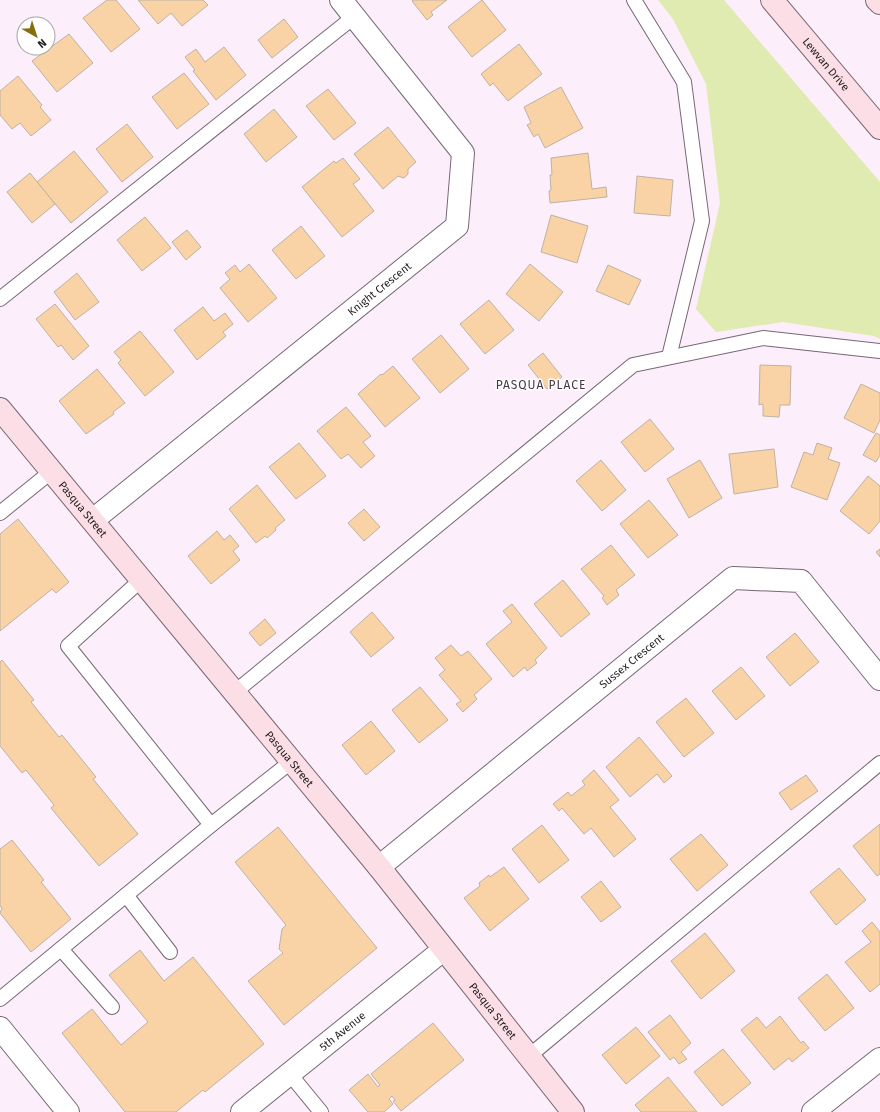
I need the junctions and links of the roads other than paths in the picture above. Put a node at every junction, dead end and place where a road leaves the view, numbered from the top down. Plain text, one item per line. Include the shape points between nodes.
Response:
1 (634, 0) edge
2 (772, 0) edge
3 (878, 0) edge
4 (880, 3) edge
5 (348, 8) edge
6 (880, 128) edge
7 (0, 299) edge
8 (880, 351) edge
9 (669, 357) junction
10 (0, 409) edge
11 (52, 471) junction
12 (0, 513) edge
13 (93, 520) junction
14 (142, 579) junction
15 (880, 679) edge
16 (235, 692) junction
17 (292, 761) junction
18 (880, 763) edge
19 (212, 825) junction
20 (379, 867) junction
21 (126, 895) junction
22 (61, 949) junction
23 (443, 950) junction
24 (170, 952) dead end
25 (0, 999) edge
26 (112, 1007) dead end
27 (0, 1028) edge
28 (528, 1057) junction
29 (880, 1058) edge
30 (290, 1073) junction
31 (68, 1112) edge
32 (242, 1112) edge
33 (321, 1112) edge
34 (573, 1112) edge
35 (813, 1112) edge

1 - 9 lane via 684,82 702,221
2 - 6 street, Lewvan Drive
3 - 4 street
5 - 7 lane
5 - 13 street, Knight Crescent via 463,153 456,226
8 - 9 lane via 763,338
9 - 16 lane via 633,365
10 - 11 street, Pasqua Street
11 - 12 lane
11 - 13 street, Pasqua Street
13 - 14 street, Pasqua Street
14 - 16 street, Pasqua Street
14 - 19 lane via 68,646
15 - 20 street, Sussex Crescent via 802,580 734,578
16 - 17 street, Pasqua Street
17 - 19 lane
17 - 20 street, Pasqua Street
18 - 28 lane
19 - 21 lane
20 - 23 street, Pasqua Street
21 - 22 lane
21 - 24 lane
22 - 25 lane
22 - 26 lane
23 - 28 street, Pasqua Street
23 - 30 street, 5th Avenue
27 - 31 street
28 - 34 street, Pasqua Street
29 - 35 street
30 - 32 street, 5th Avenue
30 - 33 lane

